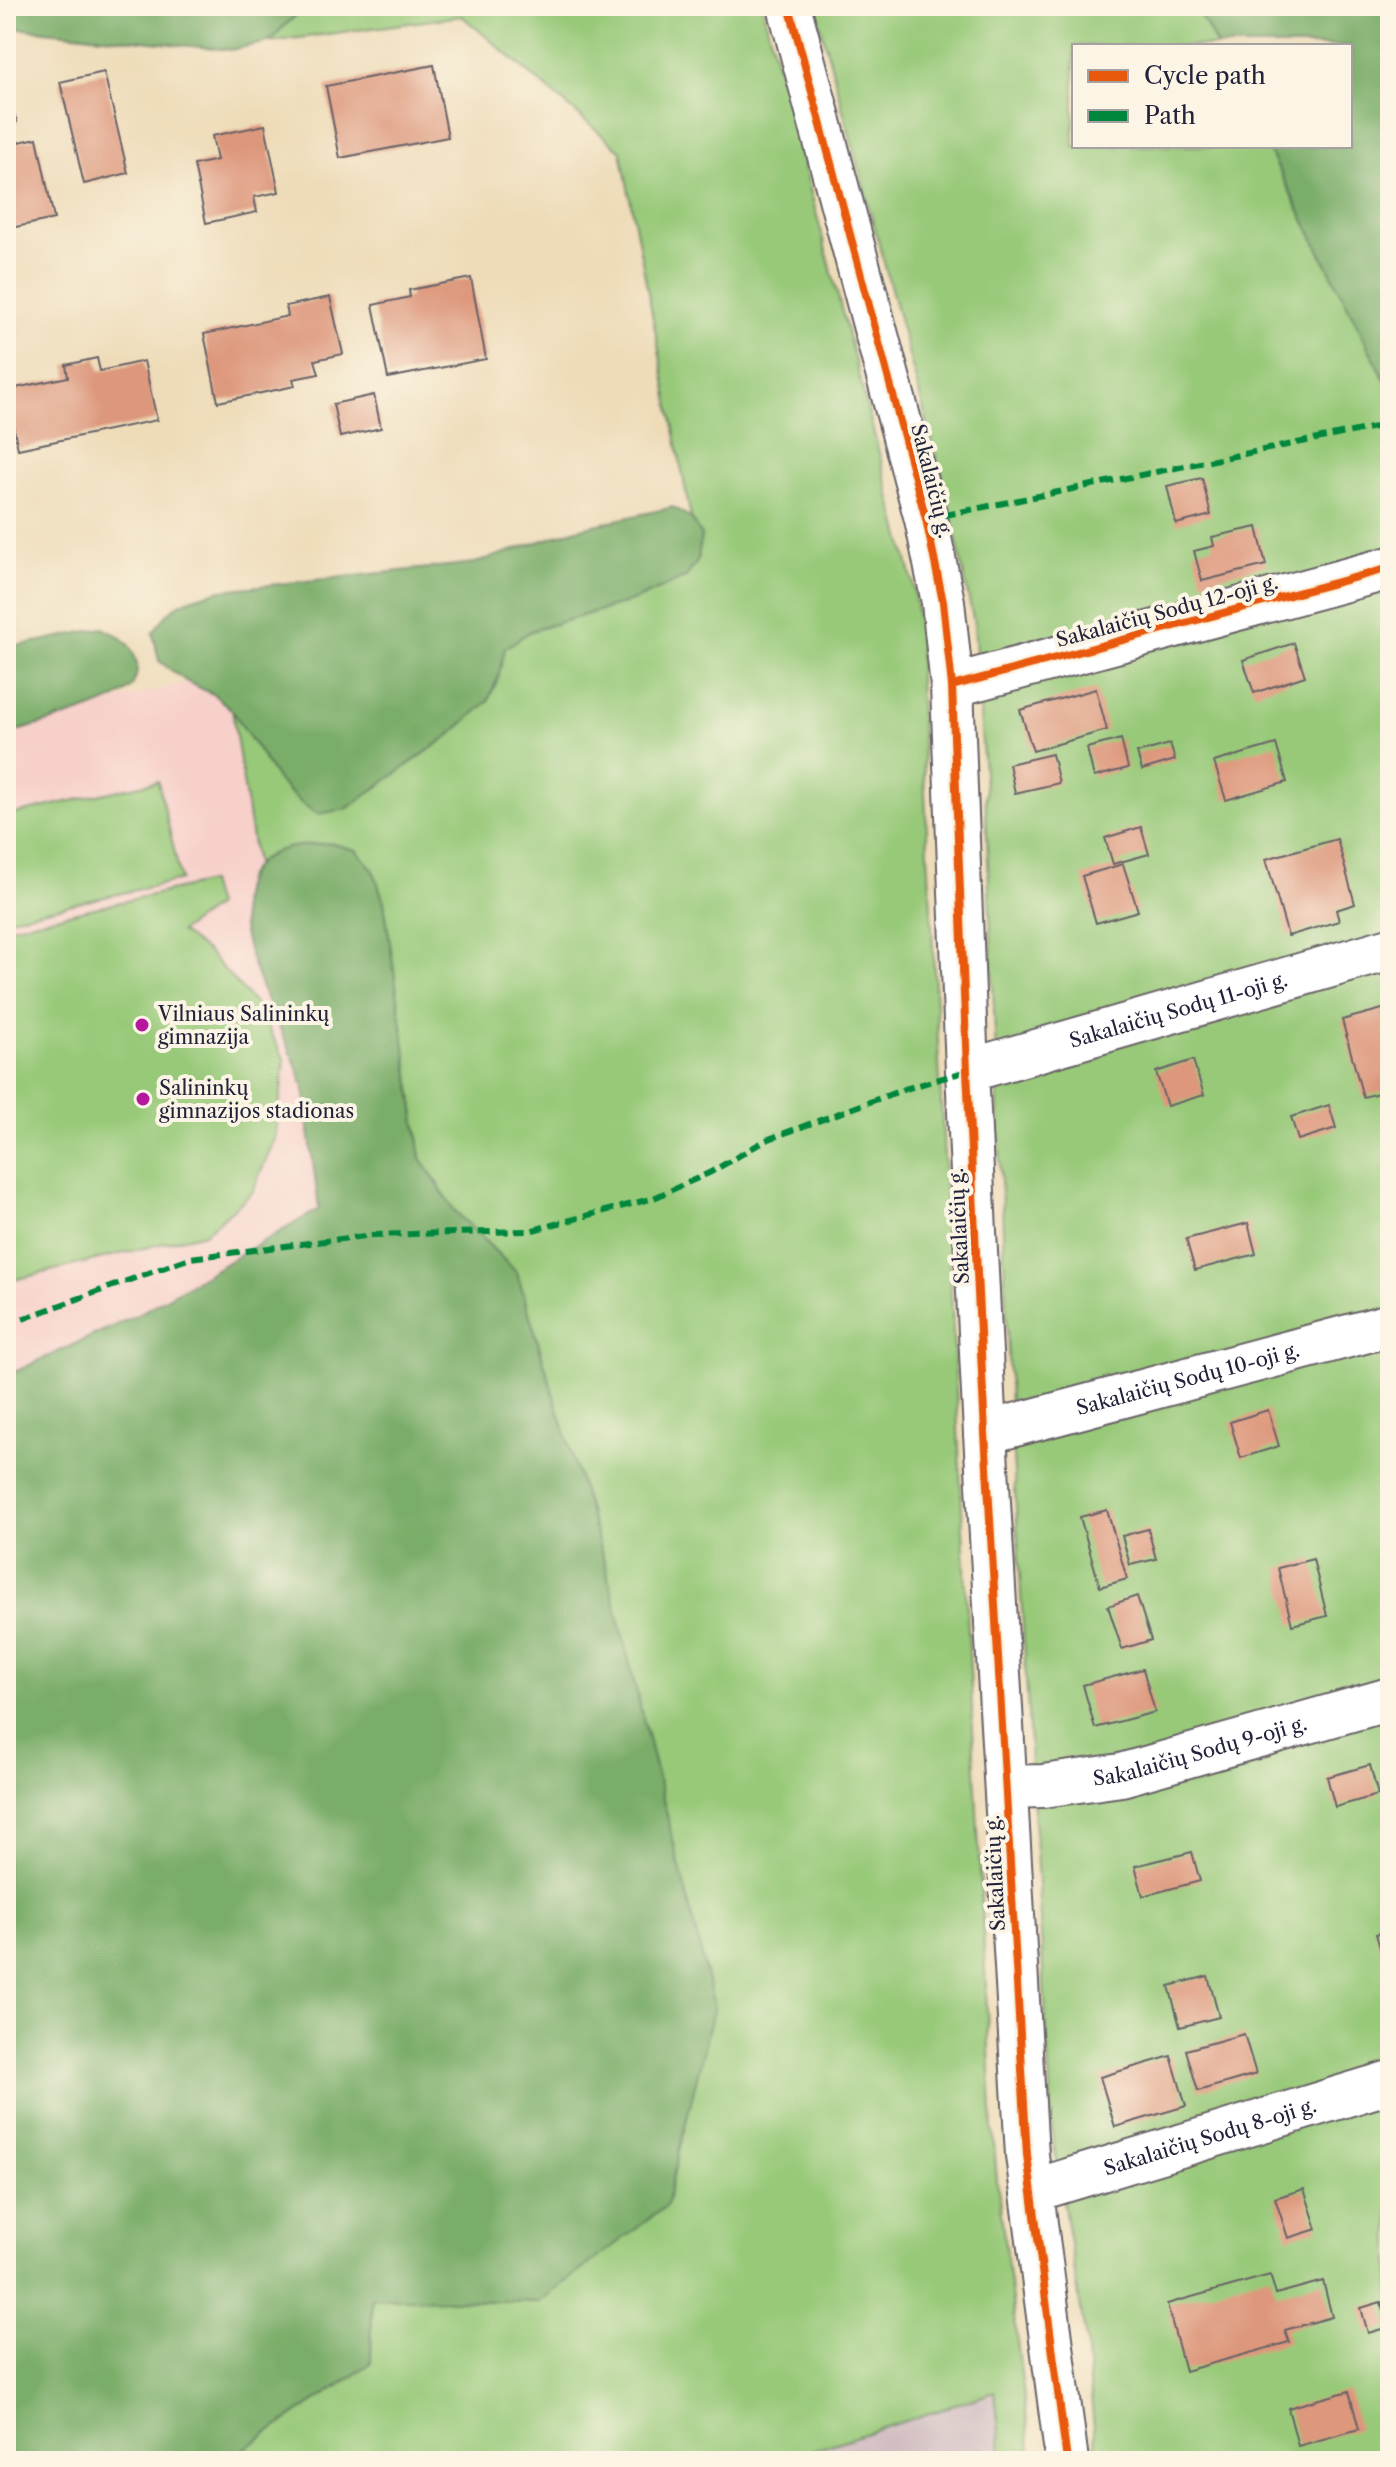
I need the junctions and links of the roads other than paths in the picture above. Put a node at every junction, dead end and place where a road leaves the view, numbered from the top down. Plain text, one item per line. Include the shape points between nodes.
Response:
1 (789, 6) edge
2 (1390, 568) edge
3 (952, 686) junction
4 (1390, 949) edge
5 (967, 1071) junction
6 (1390, 1325) edge
7 (985, 1433) junction
8 (1390, 1699) edge
9 (1006, 1787) junction
10 (1390, 2082) edge
11 (1032, 2191) junction
12 (1067, 2461) edge

1 - 3 street, Sakalaičių g. via 926,519 943,602
2 - 3 street, Sakalaičių Sodų 12-oji g.
3 - 5 street, Sakalaičių g.
4 - 5 street, Sakalaičių Sodų 11-oji g.
5 - 7 street, Sakalaičių g.
6 - 7 street, Sakalaičių Sodų 10-oji g.
7 - 9 street, Sakalaičių g.
8 - 9 street, Sakalaičių Sodų 9-oji g. via 1121,1775
9 - 11 street, Sakalaičių g.
10 - 11 street, Sakalaičių Sodų 8-oji g.
11 - 12 street, Sakalaičių g.

